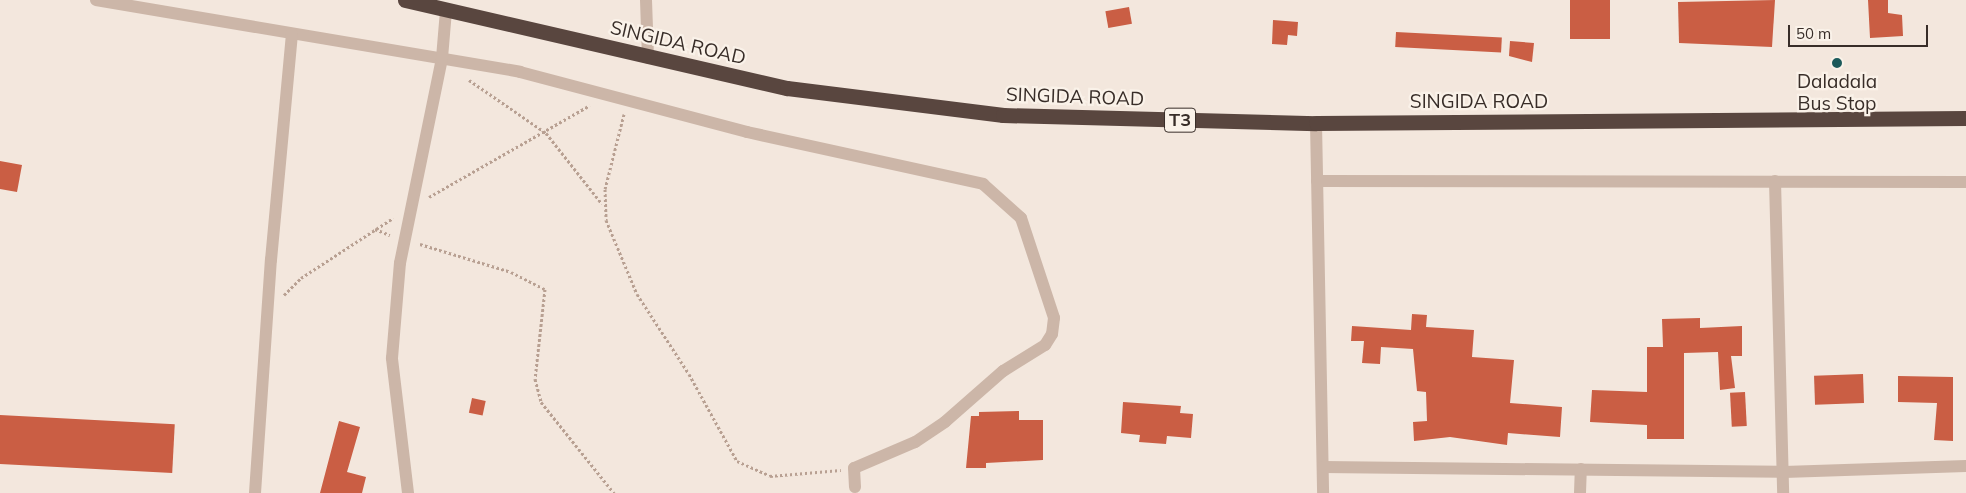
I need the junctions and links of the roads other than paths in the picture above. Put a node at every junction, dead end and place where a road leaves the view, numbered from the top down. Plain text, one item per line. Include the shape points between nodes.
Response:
1 (96, 0) edge
2 (646, 0) edge
3 (414, 1) edge
4 (446, 10) junction
5 (292, 34) junction
6 (442, 58) junction
7 (648, 58) junction
8 (1966, 118) edge
9 (1316, 124) junction
10 (1317, 181) junction
11 (1775, 181) junction
12 (1966, 182) edge
13 (1966, 466) edge
14 (1322, 467) junction
15 (1581, 469) junction
16 (1784, 472) junction
17 (855, 487) dead end
18 (256, 493) edge
19 (408, 493) edge
20 (1323, 493) edge
21 (1580, 493) edge
22 (1783, 493) edge

1 - 5 street
2 - 7 street
3 - 4 highway, SINGIDA ROAD / T3
4 - 6 street
4 - 7 highway, SINGIDA ROAD / T3
5 - 6 street
5 - 18 street via 271,260
6 - 17 street via 608,94 983,184 1021,218 1054,318 1045,345 1002,371 916,442 854,468
6 - 19 street via 404,240 392,358
7 - 9 highway, SINGIDA ROAD / T3 via 787,88 1002,115
8 - 9 highway, SINGIDA ROAD / T3
9 - 10 street
10 - 11 street
10 - 14 street
11 - 12 street
11 - 16 street
13 - 16 street
14 - 15 street
14 - 20 street
15 - 16 street
15 - 21 street
16 - 22 street

